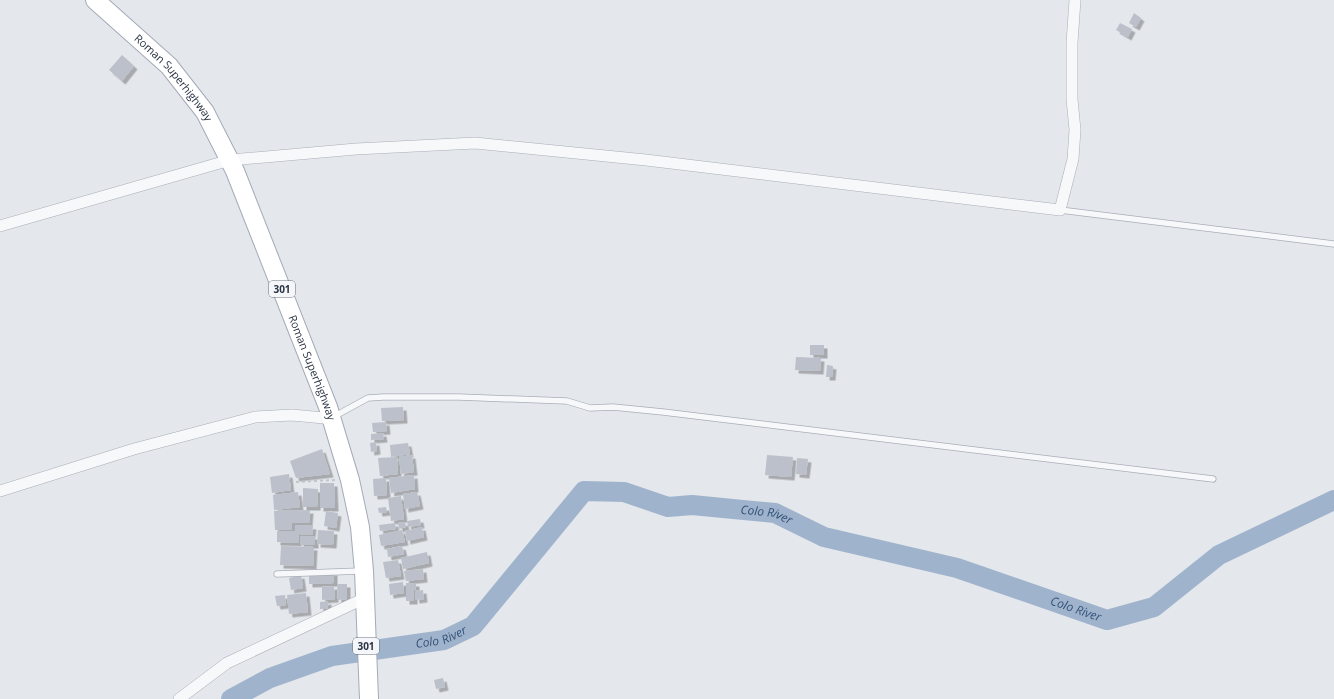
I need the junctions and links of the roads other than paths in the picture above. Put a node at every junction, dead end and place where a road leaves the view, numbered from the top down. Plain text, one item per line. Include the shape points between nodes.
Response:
1 (95, 0) edge
2 (1075, 0) edge
3 (233, 166) junction
4 (1060, 210) junction
5 (0, 226) edge
6 (1334, 244) edge
7 (328, 414) junction
8 (1213, 479) dead end
9 (0, 491) edge
10 (364, 571) junction
11 (277, 574) dead end
12 (365, 602) junction
13 (368, 692) edge
14 (180, 699) edge

1 - 3 main road, Roman Superhighway / 301 via 169,66 205,112
2 - 4 street via 1072,43 1075,130 1073,159
3 - 4 street via 356,148 475,143 646,160
3 - 5 street
3 - 7 main road, Roman Superhighway / 301
4 - 6 lane
7 - 8 lane via 368,398 383,397 567,401 590,408 613,407 663,412
7 - 9 street via 255,418 134,449
7 - 10 main road, Roman Superhighway / 301 via 350,480 360,527
10 - 11 lane
10 - 12 main road, Roman Superhighway / 301
12 - 13 main road, Roman Superhighway / 301
12 - 14 street via 227,663

